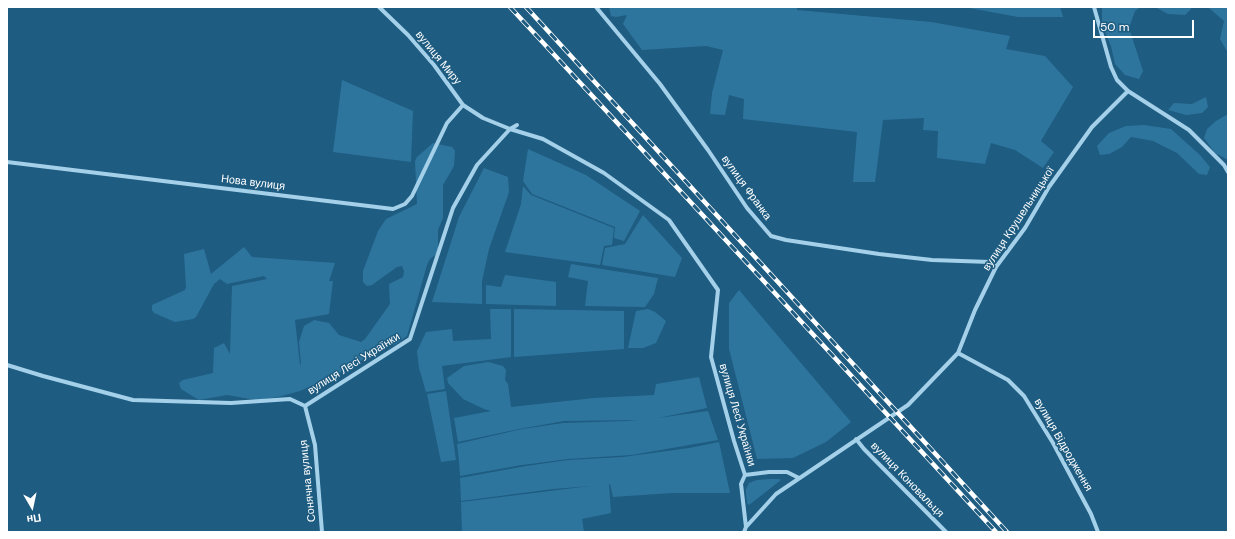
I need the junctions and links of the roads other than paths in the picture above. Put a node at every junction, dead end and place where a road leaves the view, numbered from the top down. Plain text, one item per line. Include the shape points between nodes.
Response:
1 (379, 7) edge
2 (596, 7) edge
3 (1094, 7) edge
4 (1128, 91) junction
5 (463, 105) junction
6 (517, 125) dead end
7 (510, 130) junction
8 (7, 162) edge
9 (1228, 172) edge
10 (996, 267) junction
11 (958, 353) junction
12 (7, 364) edge
13 (305, 406) junction
14 (856, 439) junction
15 (745, 475) junction
16 (799, 478) junction
17 (746, 527) junction
18 (322, 532) edge
19 (744, 532) edge
20 (946, 532) edge
21 (1098, 532) edge

1 - 5 street, вулиця Миру via 429,59
2 - 10 street, вулиця Франка via 660,84 747,208 771,236 879,254 932,260 990,262
3 - 4 street via 1111,67 1117,80
4 - 9 street via 1189,130
4 - 10 street, вулиця Крушельницької via 1092,128
5 - 7 street, вулиця Лесі Українки via 483,118
5 - 8 street, Нова вулиця via 447,123 412,196 405,204 393,209
6 - 7 street, вулиця Лесі Українки
7 - 13 street, вулиця Лесі Українки via 477,165 453,208 410,339
7 - 15 street, вулиця Лесі Українки via 543,139 604,172 668,220 718,290 711,357
10 - 11 street, вулиця Крушельницької
11 - 14 street, вулиця Крушельницької via 908,405
11 - 21 street, вулиця Відродження via 1008,380 1024,396 1053,443
12 - 13 street, вулиця Лесі Українки via 133,400 231,403 290,399
13 - 18 street, Сонячна вулиця via 315,445
14 - 16 street, вулиця Крушельницької
14 - 20 street, вулиця Коновальця
15 - 16 street via 787,472
15 - 17 street, вулиця Лесі Українки via 741,484
16 - 17 street, вулиця Крушельницької via 776,494
17 - 19 street, вулиця Крушельницької

